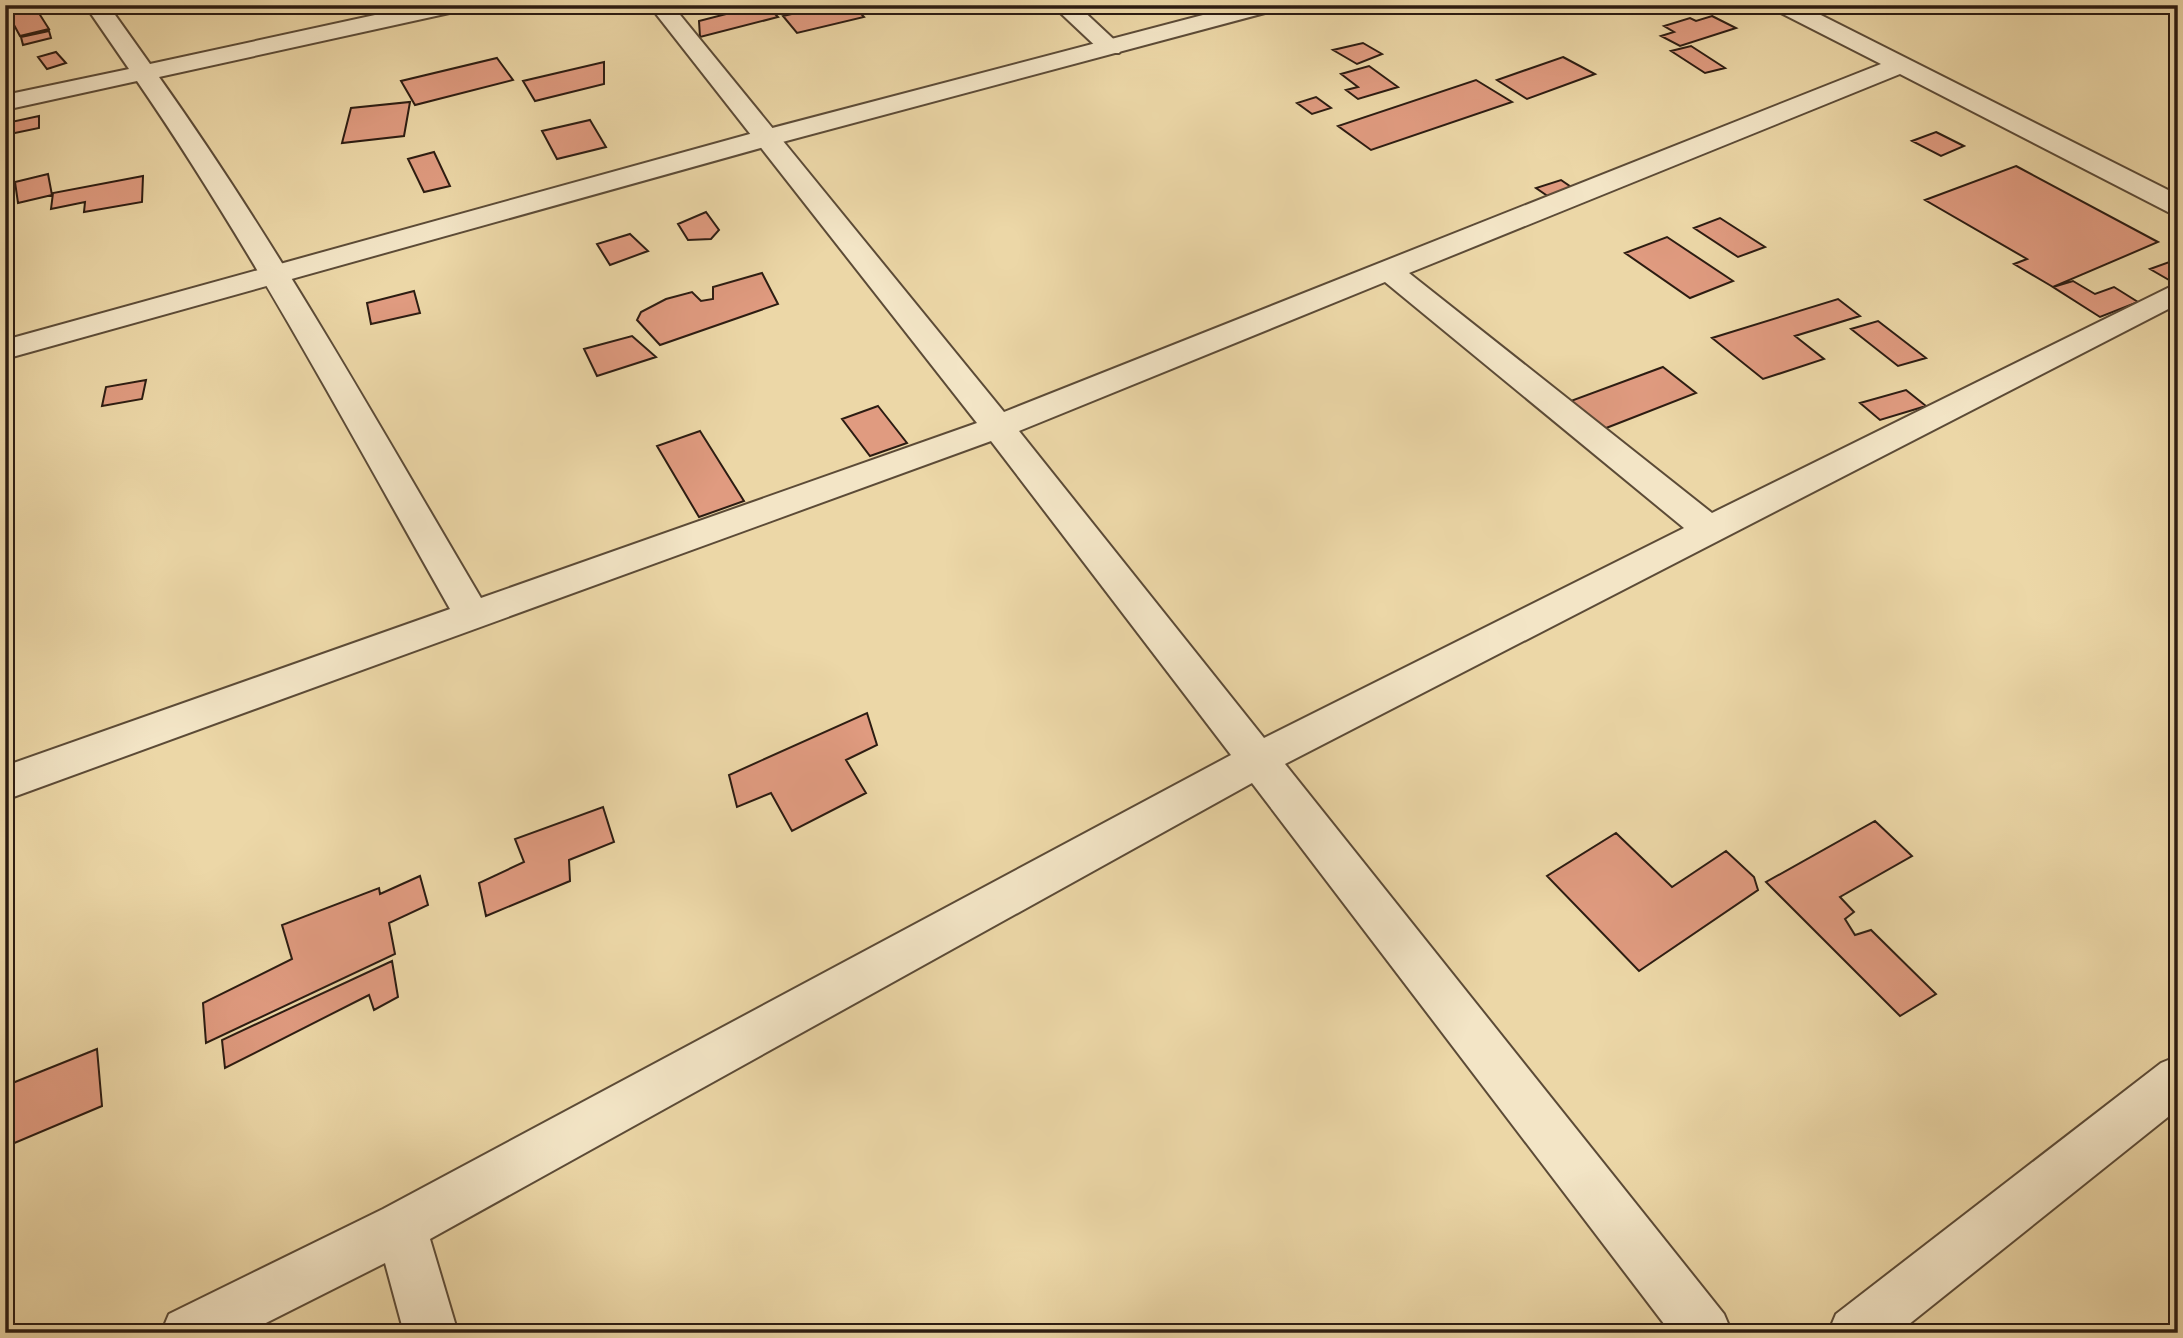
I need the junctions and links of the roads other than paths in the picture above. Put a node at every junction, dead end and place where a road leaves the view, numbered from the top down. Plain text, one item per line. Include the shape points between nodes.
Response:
1 (96, 5) edge
2 (454, 5) edge
3 (660, 5) edge
4 (1063, 5) edge
5 (1268, 5) edge
6 (1783, 5) edge
7 (1111, 48) junction
8 (1901, 65) junction
9 (143, 74) junction
10 (5, 103) edge
11 (766, 138) junction
12 (2178, 206) edge
13 (1389, 271) junction
14 (276, 276) junction
15 (2178, 292) edge
16 (5, 350) edge
17 (998, 427) junction
18 (1710, 530) junction
19 (474, 617) junction
20 (1257, 760) junction
21 (5, 783) edge
22 (2178, 1079) edge
23 (401, 1227) junction
24 (188, 1333) edge
25 (431, 1333) edge
26 (1705, 1333) edge
27 (1855, 1333) edge

1 - 9 street
2 - 9 street
3 - 11 street
4 - 7 street
5 - 7 street
6 - 8 street
7 - 11 street
8 - 12 street
8 - 13 street
9 - 10 street
9 - 14 street via 195,146
11 - 14 street
11 - 17 street
13 - 17 street
13 - 18 street
14 - 16 street
14 - 19 street
15 - 18 street
17 - 19 street
17 - 20 street
18 - 20 street
19 - 21 street
20 - 23 street
20 - 26 street
22 - 27 street
23 - 24 street
23 - 25 street

